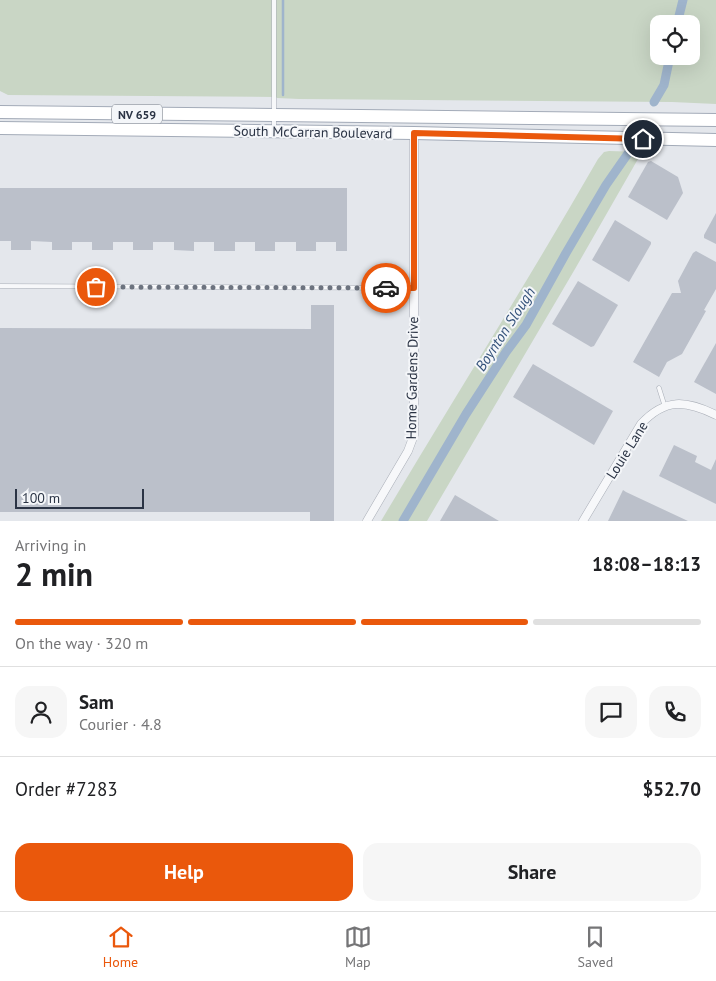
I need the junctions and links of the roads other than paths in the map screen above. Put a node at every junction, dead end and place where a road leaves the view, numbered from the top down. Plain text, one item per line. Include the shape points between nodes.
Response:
1 (274, 0) edge
2 (0, 105) edge
3 (0, 112) edge
4 (36, 112) junction
5 (274, 116) junction
6 (572, 118) junction
7 (716, 120) edge
8 (0, 128) edge
9 (274, 132) junction
10 (414, 133) junction
11 (716, 140) edge
12 (0, 286) edge
13 (414, 288) junction
14 (659, 388) dead end
15 (665, 407) junction
16 (716, 415) edge
17 (367, 521) edge
18 (583, 521) edge

1 - 5 lane
2 - 4 main road
3 - 4 main road, South McCarran Boulevard / NV 659
4 - 5 main road, South McCarran Boulevard / NV 659
5 - 6 main road, South McCarran Boulevard / NV 659
5 - 9 lane
6 - 7 main road, South McCarran Boulevard / NV 659
6 - 10 main road via 521,126 432,125
8 - 9 main road, South McCarran Boulevard / NV 659
9 - 10 main road, South McCarran Boulevard / NV 659
10 - 11 main road, South McCarran Boulevard / NV 659
10 - 13 street, Home Gardens Drive
12 - 13 lane
13 - 17 street, Home Gardens Drive via 413,440
14 - 15 lane
15 - 16 street, Louie Lane via 687,404
15 - 18 street, Louie Lane via 656,410 641,424

